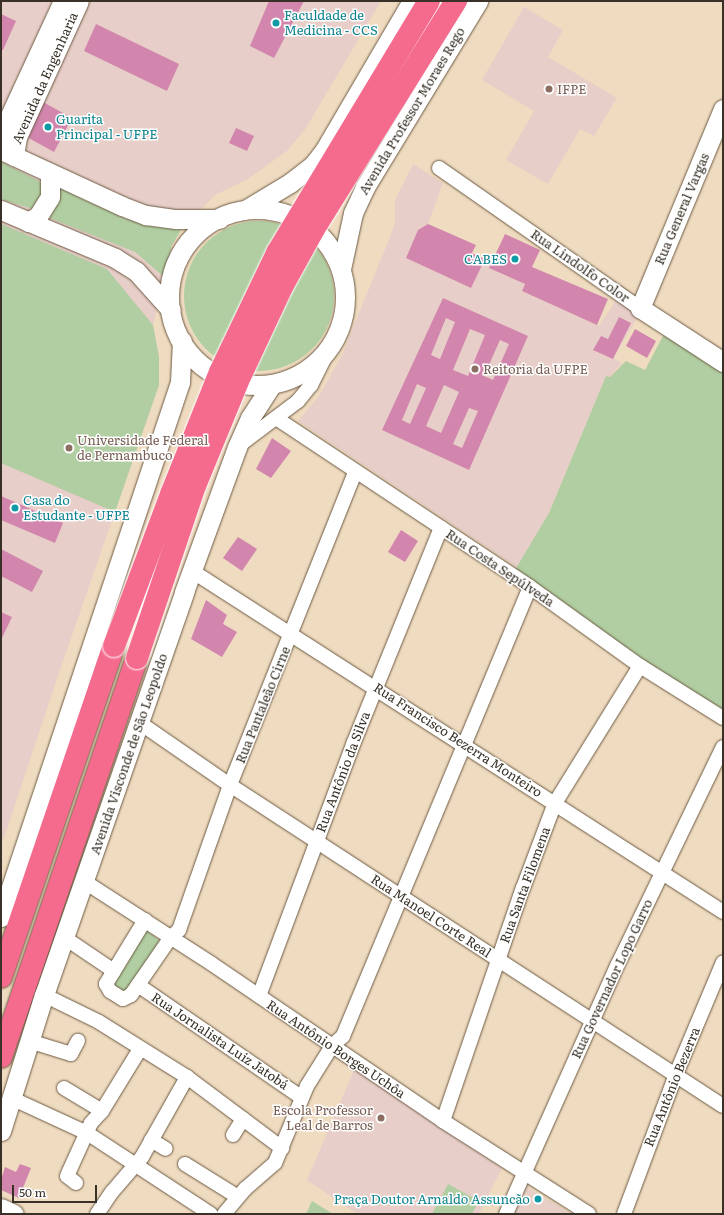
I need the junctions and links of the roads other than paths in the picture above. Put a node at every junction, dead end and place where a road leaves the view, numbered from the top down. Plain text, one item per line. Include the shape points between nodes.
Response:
1 (63, 1) edge
2 (80, 1) edge
3 (412, 1) edge
4 (429, 1) edge
5 (456, 1) edge
6 (478, 1) edge
7 (723, 109) edge
8 (720, 128) edge
9 (1, 135) edge
10 (8, 153) edge
11 (439, 168) dead end
12 (50, 174) junction
13 (1, 210) edge
14 (245, 210) junction
15 (220, 219) junction
16 (28, 222) junction
17 (341, 269) junction
18 (640, 308) junction
19 (171, 310) junction
20 (182, 341) junction
21 (331, 345) junction
22 (723, 362) edge
23 (272, 384) junction
24 (276, 418) junction
25 (237, 447) junction
26 (355, 472) junction
27 (441, 528) junction
28 (192, 571) junction
29 (530, 587) junction
30 (291, 632) junction
31 (640, 666) junction
32 (376, 687) junction
33 (723, 718) edge
34 (140, 723) junction
35 (464, 744) junction
36 (723, 747) edge
37 (230, 785) junction
38 (555, 803) junction
39 (316, 841) junction
40 (662, 874) junction
41 (85, 882) junction
42 (403, 897) junction
43 (723, 912) edge
44 (1, 917) edge
45 (145, 920) junction
46 (171, 937) junction
47 (65, 938) junction
48 (498, 960) junction
49 (723, 962) edge
50 (114, 971) junction
51 (1, 977) edge
52 (138, 985) junction
53 (44, 995) junction
54 (259, 996) junction
55 (592, 1021) junction
56 (29, 1041) junction
57 (78, 1041) dead end
58 (332, 1046) junction
59 (140, 1049) junction
60 (1, 1057) edge
61 (676, 1074) junction
62 (187, 1077) junction
63 (64, 1088) dead end
64 (301, 1097) junction
65 (11, 1098) junction
66 (723, 1106) edge
67 (102, 1111) junction
68 (243, 1119) junction
69 (443, 1121) junction
70 (1, 1131) edge
71 (87, 1134) junction
72 (233, 1135) dead end
73 (151, 1140) junction
74 (282, 1148) junction
75 (166, 1149) dead end
76 (185, 1164) dead end
77 (136, 1166) junction
78 (524, 1174) junction
79 (76, 1183) dead end
80 (1, 1208) edge
81 (234, 1208) edge
82 (14, 1214) edge
83 (97, 1214) edge
84 (211, 1214) edge
85 (506, 1214) edge
86 (588, 1214) edge
87 (624, 1214) edge

1 - 9 main road, Avenida da Engenharia
2 - 10 main road, Avenida da Engenharia
3 - 14 main road via 324,151 313,165 290,183
4 - 51 highway, bridge via 277,253 220,372 114,646
5 - 60 highway, Avenida Visconde de São Leopoldo, bridge via 314,229 282,287 238,380 195,486
6 - 17 main road, Avenida Professor Moraes Rego via 365,187 353,213
7 - 8 main road, Rua General Vargas
8 - 18 main road, Rua General Vargas
10 - 12 main road
11 - 18 street, Rua Lindolfo Color
12 - 15 main road via 146,214 176,219
12 - 16 main road via 51,186 47,202 38,216
13 - 16 main road
14 - 15 main road
14 - 17 main road via 276,211 304,222 327,243
15 - 19 main road via 198,231 178,255 170,285
16 - 19 main road via 115,258 136,271
17 - 21 main road via 346,288 345,308 340,327
18 - 22 main road, Rua Lindolfo Color
19 - 20 main road
20 - 23 main road via 199,364 223,380 252,385
20 - 44 main road via 180,382
21 - 23 main road via 314,364 292,378
21 - 24 street via 311,385 290,410
23 - 25 main road, Avenida Visconde de São Leopoldo via 250,418
24 - 25 street
24 - 26 street, Rua Costa Sepúlveda
25 - 28 main road, Avenida Visconde de São Leopoldo
26 - 27 street, Rua Costa Sepúlveda
26 - 30 street, Rua Pantaleão Cirne
27 - 29 street, Rua Costa Sepúlveda
27 - 32 street, Rua Antônio da Silva
28 - 30 street, Rua Francisco Bezerra Monteiro
28 - 34 main road, Avenida Visconde de São Leopoldo
29 - 31 street, Rua Costa Sepúlveda
29 - 35 street
30 - 32 street, Rua Francisco Bezerra Monteiro
30 - 37 street, Rua Pantaleão Cirne
31 - 33 street, Rua Costa Sepúlveda
31 - 38 street, Rua Santa Filomena
32 - 35 street, Rua Francisco Bezerra Monteiro
32 - 39 street, Rua Antônio da Silva
34 - 37 street, Rua Manoel Corte Real
34 - 41 main road, Avenida Visconde de São Leopoldo
35 - 38 street, Rua Francisco Bezerra Monteiro
35 - 42 street
36 - 40 street, Rua Governador Lopo Garro
37 - 39 street, Rua Manoel Corte Real
37 - 46 street, Rua Pantaleão Cirne via 179,930
38 - 40 street, Rua Francisco Bezerra Monteiro
38 - 48 street, Rua Santa Filomena
39 - 42 street, Rua Manoel Corte Real
39 - 54 street, Rua Antônio da Silva
40 - 43 street, Rua Francisco Bezerra Monteiro
40 - 55 street, Rua Governador Lopo Garro
41 - 45 street, Rua Antônio Borges Uchôa
41 - 47 main road, Avenida Visconde de São Leopoldo
42 - 48 street, Rua Manoel Corte Real
42 - 58 street via 343,1036
45 - 46 street, Rua Antônio Borges Uchôa
45 - 50 street
46 - 52 street, Rua Pantaleão Cirne
46 - 54 street, Rua Antônio Borges Uchôa
47 - 50 street
47 - 53 main road, Avenida Visconde de São Leopoldo
48 - 55 street, Rua Manoel Corte Real
48 - 69 street, Rua Santa Filomena
49 - 61 street, Rua Antônio Bezerra
50 - 52 street, Rua Pantaleão Cirne via 107,988 121,998 127,999
52 - 64 street, Rua Jornalista Luiz Jatobá
53 - 56 main road, Avenida Visconde de São Leopoldo
53 - 59 street via 99,1022
54 - 58 street, Rua Antônio Borges Uchôa
55 - 61 street, Rua Manoel Corte Real
55 - 78 street, Rua Governador Lopo Garro
56 - 57 street via 72,1054
56 - 65 main road, Avenida Visconde de São Leopoldo
58 - 64 street
58 - 69 street, Rua Antônio Borges Uchôa
59 - 62 street
59 - 67 street
61 - 66 street, Rua Manoel Corte Real
61 - 87 street, Rua Antônio Bezerra
62 - 68 street
62 - 73 street
63 - 67 street
64 - 74 street
65 - 70 main road, Avenida Visconde de São Leopoldo
65 - 71 street
67 - 71 street via 91,1123
68 - 72 street
68 - 74 street
69 - 78 street, Rua Antônio Borges Uchôa
71 - 77 street
71 - 79 street via 67,1176
73 - 75 street
73 - 77 street
74 - 81 street via 271,1168
76 - 81 street
77 - 83 street via 112,1192
77 - 84 street
78 - 85 street, Rua Governador Lopo Garro
78 - 86 street, Rua Antônio Borges Uchôa
80 - 82 main road

